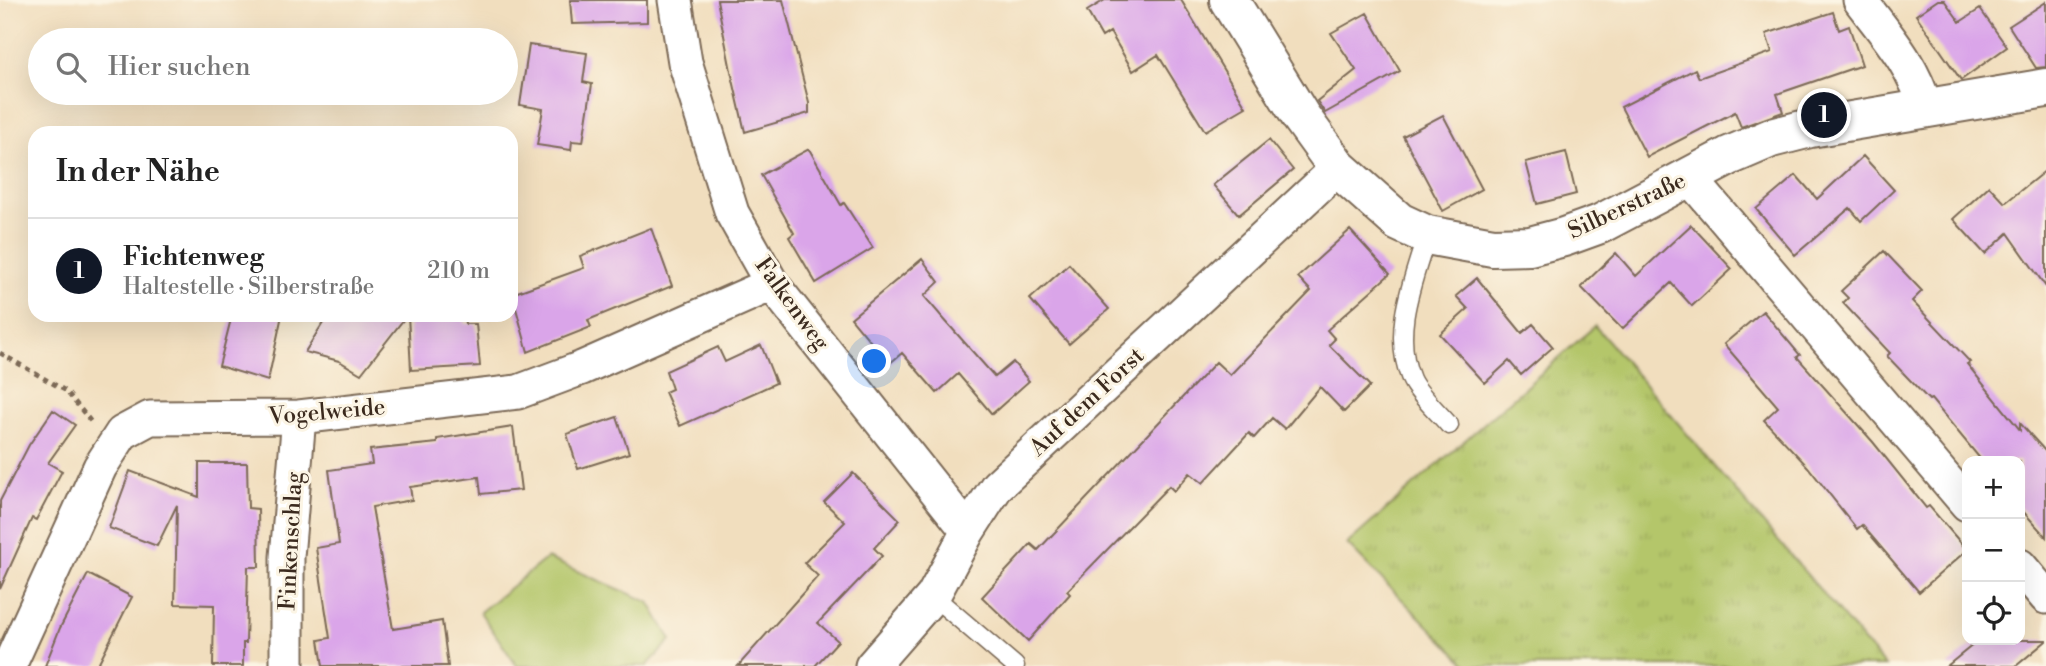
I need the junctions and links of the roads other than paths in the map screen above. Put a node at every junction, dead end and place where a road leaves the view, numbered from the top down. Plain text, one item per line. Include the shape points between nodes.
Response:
1 (675, 0) edge
2 (1229, 0) edge
3 (1860, 0) edge
4 (2046, 88) edge
5 (1926, 109) junction
6 (1338, 169) junction
7 (1689, 177) junction
8 (1427, 235) junction
9 (772, 284) junction
10 (299, 417) junction
11 (1450, 425) dead end
12 (1962, 498) edge
13 (968, 531) junction
14 (2025, 572) edge
15 (933, 596) junction
16 (2046, 597) edge
17 (9, 666) edge
18 (287, 666) edge
19 (872, 666) edge
20 (1015, 666) edge

1 - 9 street, Falkenweg via 685,62 732,213
2 - 6 street, Silberstraße
3 - 5 street via 1906,61
4 - 5 street, Silberstraße
5 - 7 street, Silberstraße via 1772,138
6 - 8 street, Silberstraße via 1399,222
6 - 13 street, Auf dem Forst via 997,486
7 - 8 street, Silberstraße via 1600,224 1530,246 1493,247
7 - 12 street
8 - 11 lane via 1406,300 1402,347 1411,381
9 - 10 street, Vogelweide via 518,392
9 - 13 street, Falkenweg
10 - 17 street, Vogelweide via 150,418 122,433 100,467
10 - 18 street, Finkenschlag via 286,557
13 - 15 street, Auf dem Forst
14 - 16 street
15 - 19 street, Auf dem Forst
15 - 20 lane

